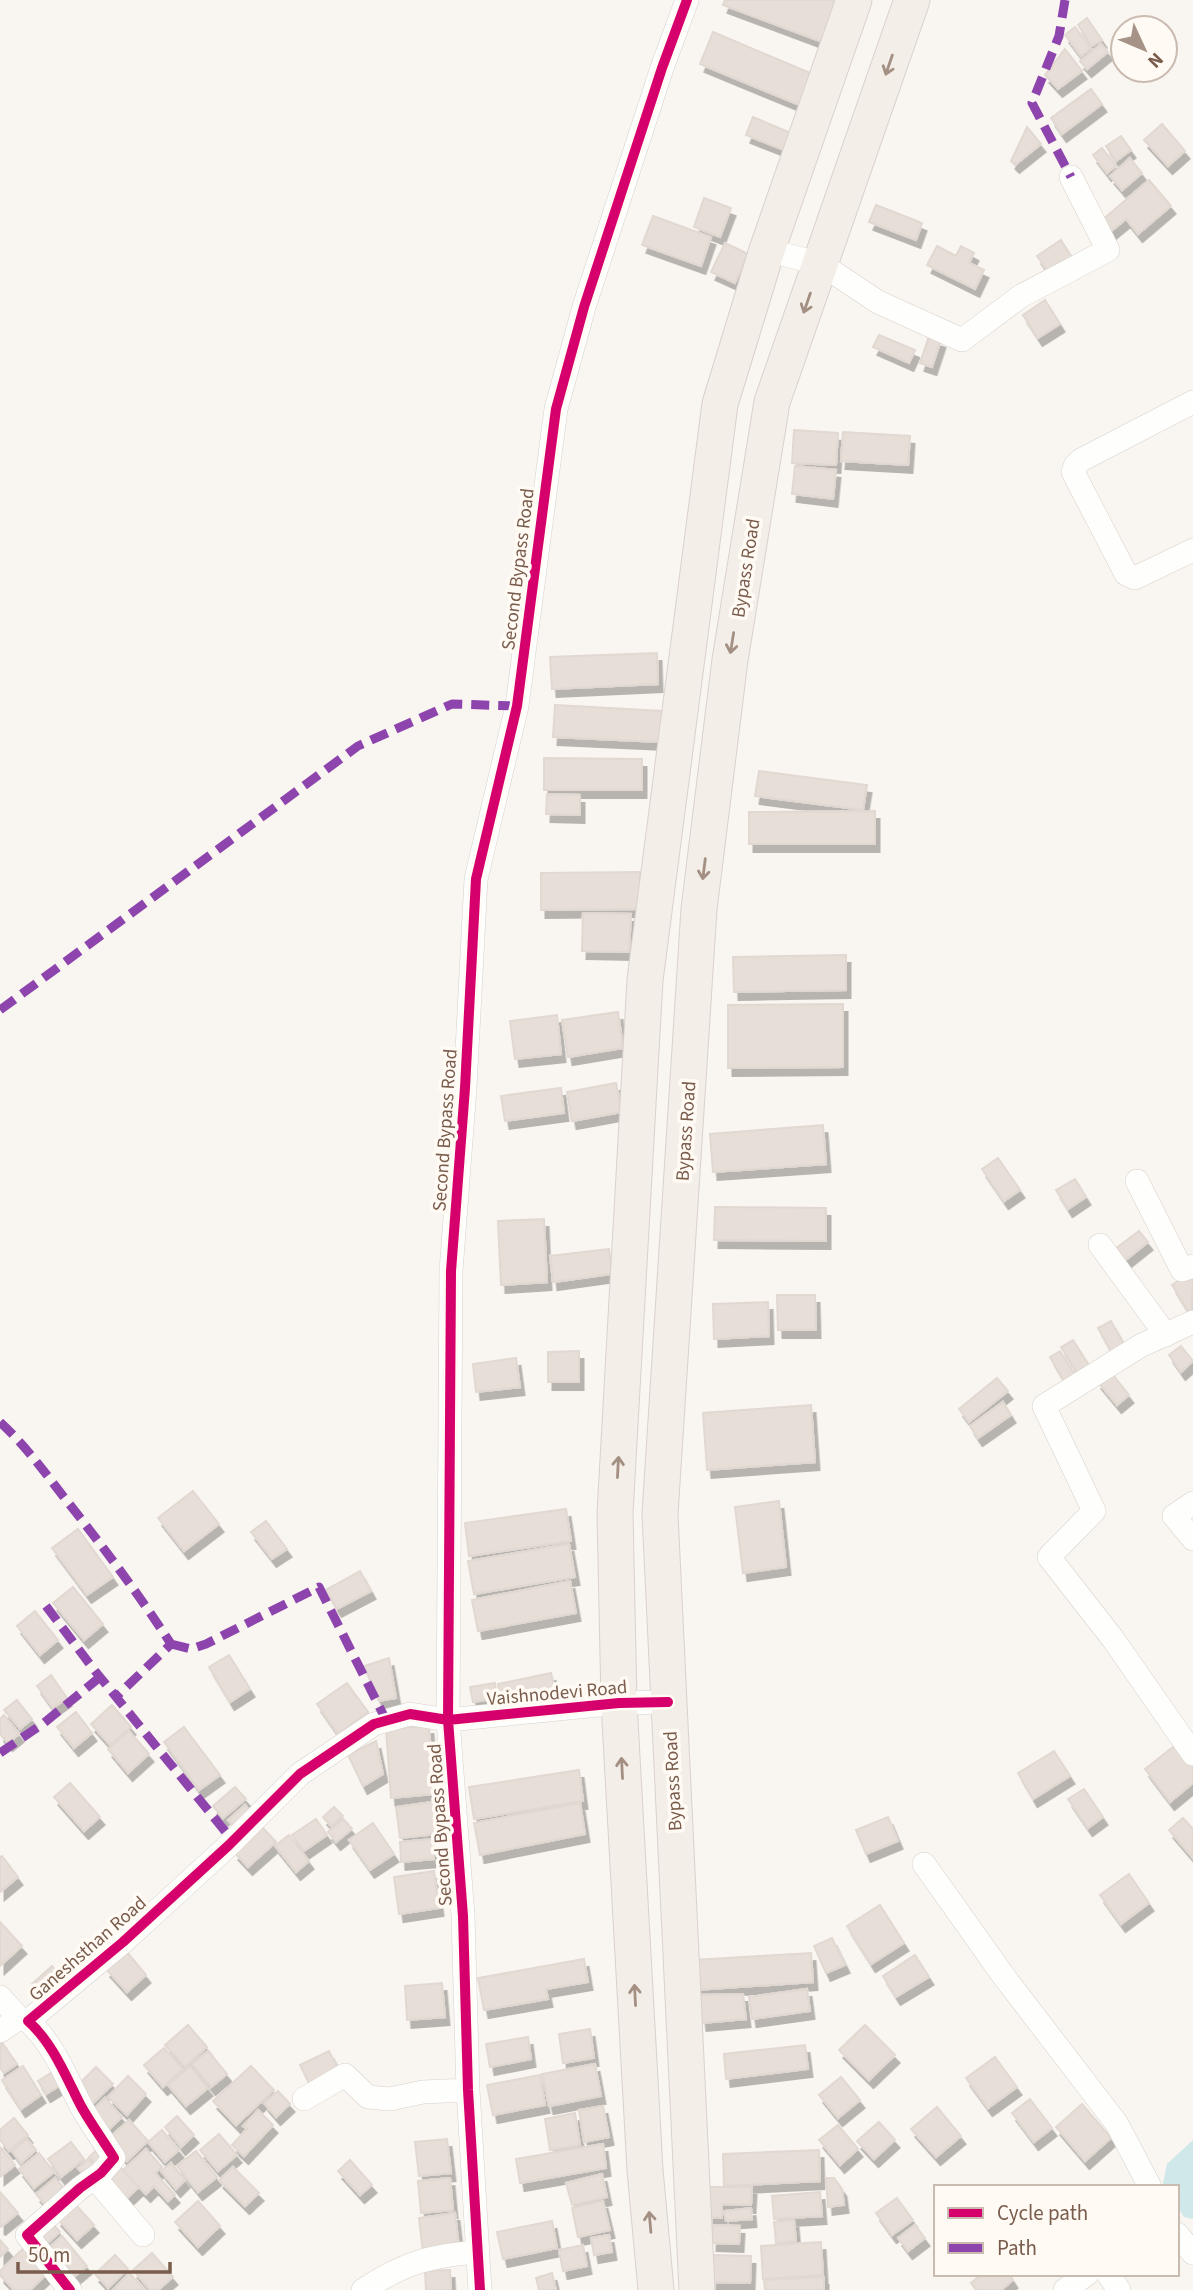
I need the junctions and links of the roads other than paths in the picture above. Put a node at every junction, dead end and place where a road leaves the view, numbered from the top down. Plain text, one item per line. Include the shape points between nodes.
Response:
1 (687, 0) edge
2 (854, 0) edge
3 (912, 0) edge
4 (1071, 177) dead end
5 (767, 250) junction
6 (821, 264) junction
7 (1193, 401) edge
8 (1193, 550) edge
9 (695, 979) junction
10 (645, 980) junction
11 (1137, 1181) dead end
12 (1100, 1245) dead end
13 (1193, 1266) edge
14 (1193, 1322) edge
15 (1166, 1335) junction
16 (1193, 1503) edge
17 (615, 1513) junction
18 (660, 1514) junction
19 (1193, 1539) edge
20 (668, 1702) junction
21 (619, 1703) junction
22 (449, 1720) junction
23 (1193, 1754) edge
24 (924, 1864) dead end
25 (0, 1997) edge
26 (16, 2024) edge
27 (468, 2091) junction
28 (304, 2099) dead end
29 (94, 2178) junction
30 (1149, 2185) edge
31 (143, 2235) dead end
32 (1179, 2236) edge
33 (477, 2252) junction
34 (1193, 2253) edge
35 (1084, 2276) edge
36 (70, 2290) edge
37 (363, 2290) edge
38 (480, 2290) edge
39 (656, 2290) edge
40 (697, 2290) edge
41 (1065, 2290) edge

1 - 22 street, Second Bypass Road via 584,307 556,409 517,706 475,879 451,1270
2 - 5 main road
3 -> 6 main road, Bypass Road
4 - 6 street via 1108,250 1021,296 962,340 878,302
5 - 6 street
5 - 10 main road via 720,404
6 -> 9 main road, Bypass Road via 772,402 730,660 699,909
7 - 8 street via 1081,460 1073,472 1130,578
9 - 10 main road
9 - 18 main road, Bypass Road
17 -> 10 main road
11 - 13 street via 1182,1270
12 - 15 street
14 - 15 street
15 - 23 street via 1140,1346 1044,1406 1094,1511 1049,1557
16 - 19 street via 1174,1516
17 - 18 main road
17 - 21 main road
18 - 20 main road, Bypass Road
20 - 21 street, Vaishnodevi Road
20 - 40 main road, Bypass Road
21 - 22 street, Vaishnodevi Road
39 -> 21 main road
22 - 26 street, Ganeshsthan Road via 410,1714 373,1724 300,1774 133,1934
22 - 27 street, Second Bypass Road via 463,1916
24 - 30 street via 1004,1978 1117,2124
25 - 26 street
26 - 29 street, Ganeshsthan Road via 38,2030 114,2158
27 - 28 street via 368,2097 345,2075
27 - 33 street, Second Bypass Road
29 - 31 street
29 - 36 street, Ganeshsthan Road via 27,2235
32 - 34 street
33 - 37 street via 414,2262
33 - 38 street, Second Bypass Road
35 - 41 street

